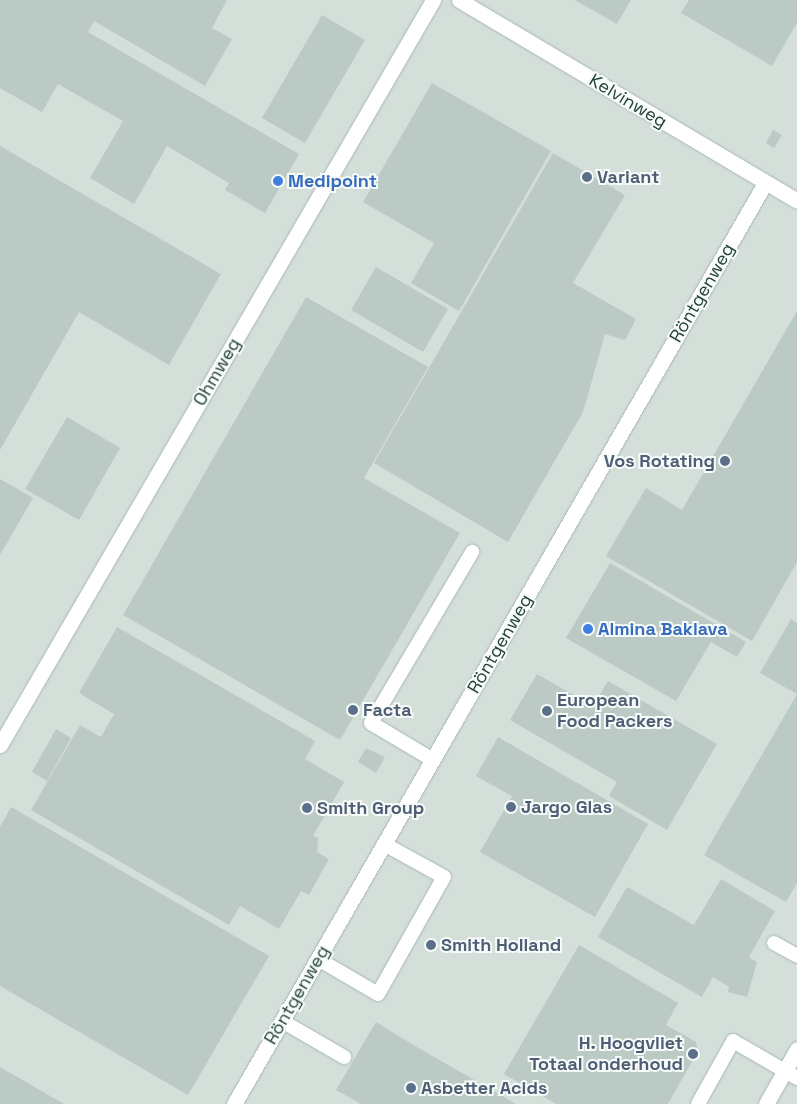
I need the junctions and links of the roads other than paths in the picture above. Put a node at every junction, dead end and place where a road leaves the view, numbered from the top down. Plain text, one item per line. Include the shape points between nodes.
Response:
1 (433, 0) edge
2 (459, 0) edge
3 (765, 183) junction
4 (797, 202) edge
5 (472, 552) dead end
6 (0, 745) edge
7 (433, 760) junction
8 (384, 844) junction
9 (774, 943) dead end
10 (797, 956) edge
11 (318, 959) junction
12 (282, 1021) junction
13 (797, 1049) edge
14 (344, 1057) dead end
15 (791, 1074) edge
16 (234, 1104) edge
17 (698, 1104) edge
18 (766, 1104) edge

1 - 6 street, Ohmweg
2 - 3 street, Kelvinweg
3 - 4 street, Kelvinweg
3 - 7 street, Röntgenweg
5 - 7 lane via 371,723
7 - 8 street, Röntgenweg
8 - 11 street, Röntgenweg
8 - 11 lane via 444,878 378,994
9 - 10 lane
11 - 12 street, Röntgenweg
12 - 14 lane
12 - 16 street, Röntgenweg
13 - 15 street
15 - 17 lane via 733,1041
15 - 18 street

